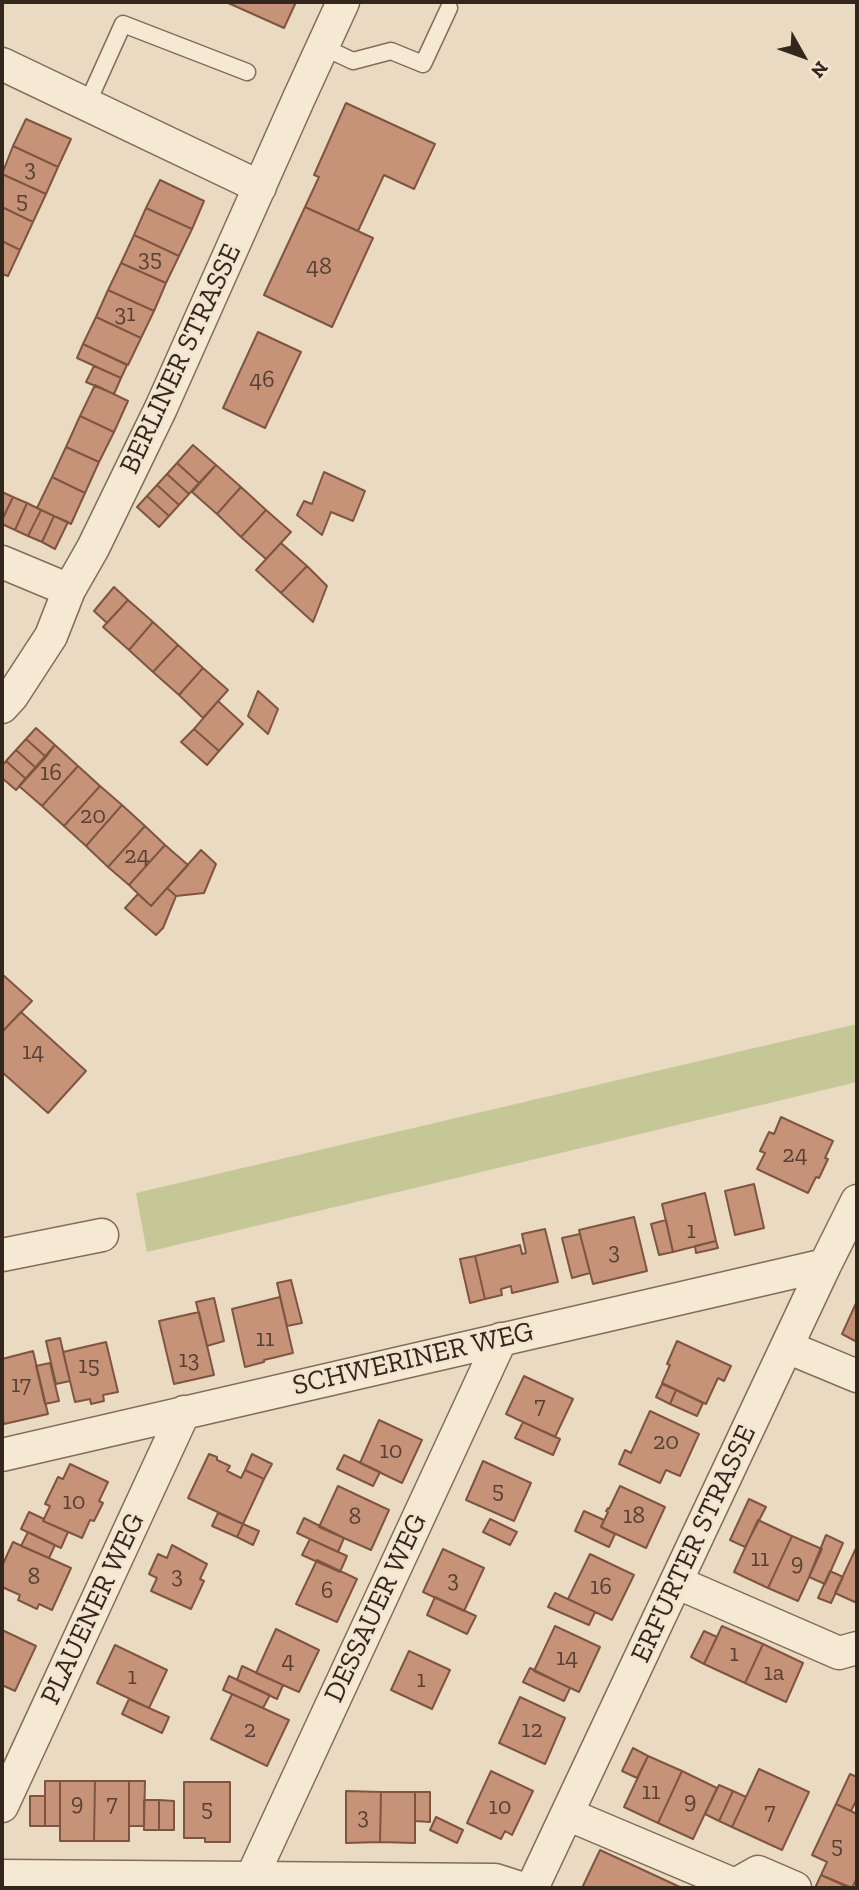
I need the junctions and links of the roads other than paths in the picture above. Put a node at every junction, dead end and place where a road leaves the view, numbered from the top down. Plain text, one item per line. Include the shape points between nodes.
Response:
1 (343, 2) edge
2 (449, 8) dead end
3 (323, 47) junction
4 (2, 64) edge
5 (247, 72) dead end
6 (87, 104) junction
7 (260, 187) junction
8 (2, 562) edge
9 (69, 590) junction
10 (2, 707) edge
11 (857, 1201) edge
12 (102, 1235) dead end
13 (2, 1255) edge
14 (825, 1265) junction
15 (500, 1339) junction
16 (787, 1347) junction
17 (857, 1376) edge
18 (184, 1412) junction
19 (2, 1455) edge
20 (676, 1583) junction
21 (857, 1648) edge
22 (2, 1807) edge
23 (567, 1814) junction
24 (2, 1876) edge
25 (252, 1877) junction
26 (520, 1888) edge
27 (532, 1888) edge
28 (795, 1888) edge

1 - 3 street, BERLINER STRASSE
2 - 3 lane via 423,65 391,51 353,61
3 - 7 street, BERLINER STRASSE
4 - 6 street
5 - 6 lane via 123,24
6 - 7 street
7 - 9 street, BERLINER STRASSE via 161,408
8 - 9 street
9 - 10 street, BERLINER STRASSE via 51,636
11 - 14 street, ERFURTER STRASSE
12 - 13 street
14 - 15 street, SCHWERINER WEG
14 - 16 street, ERFURTER STRASSE
15 - 18 street, SCHWERINER WEG
15 - 25 street, DESSAUER WEG
16 - 17 street
16 - 20 street, ERFURTER STRASSE
18 - 19 street, SCHWERINER WEG
18 - 22 street, PLAUENER WEG
20 - 21 street via 839,1653
20 - 23 street, ERFURTER STRASSE
23 - 27 street, ERFURTER STRASSE
23 - 28 street via 735,1885 758,1872
24 - 25 street
25 - 26 street via 495,1880

